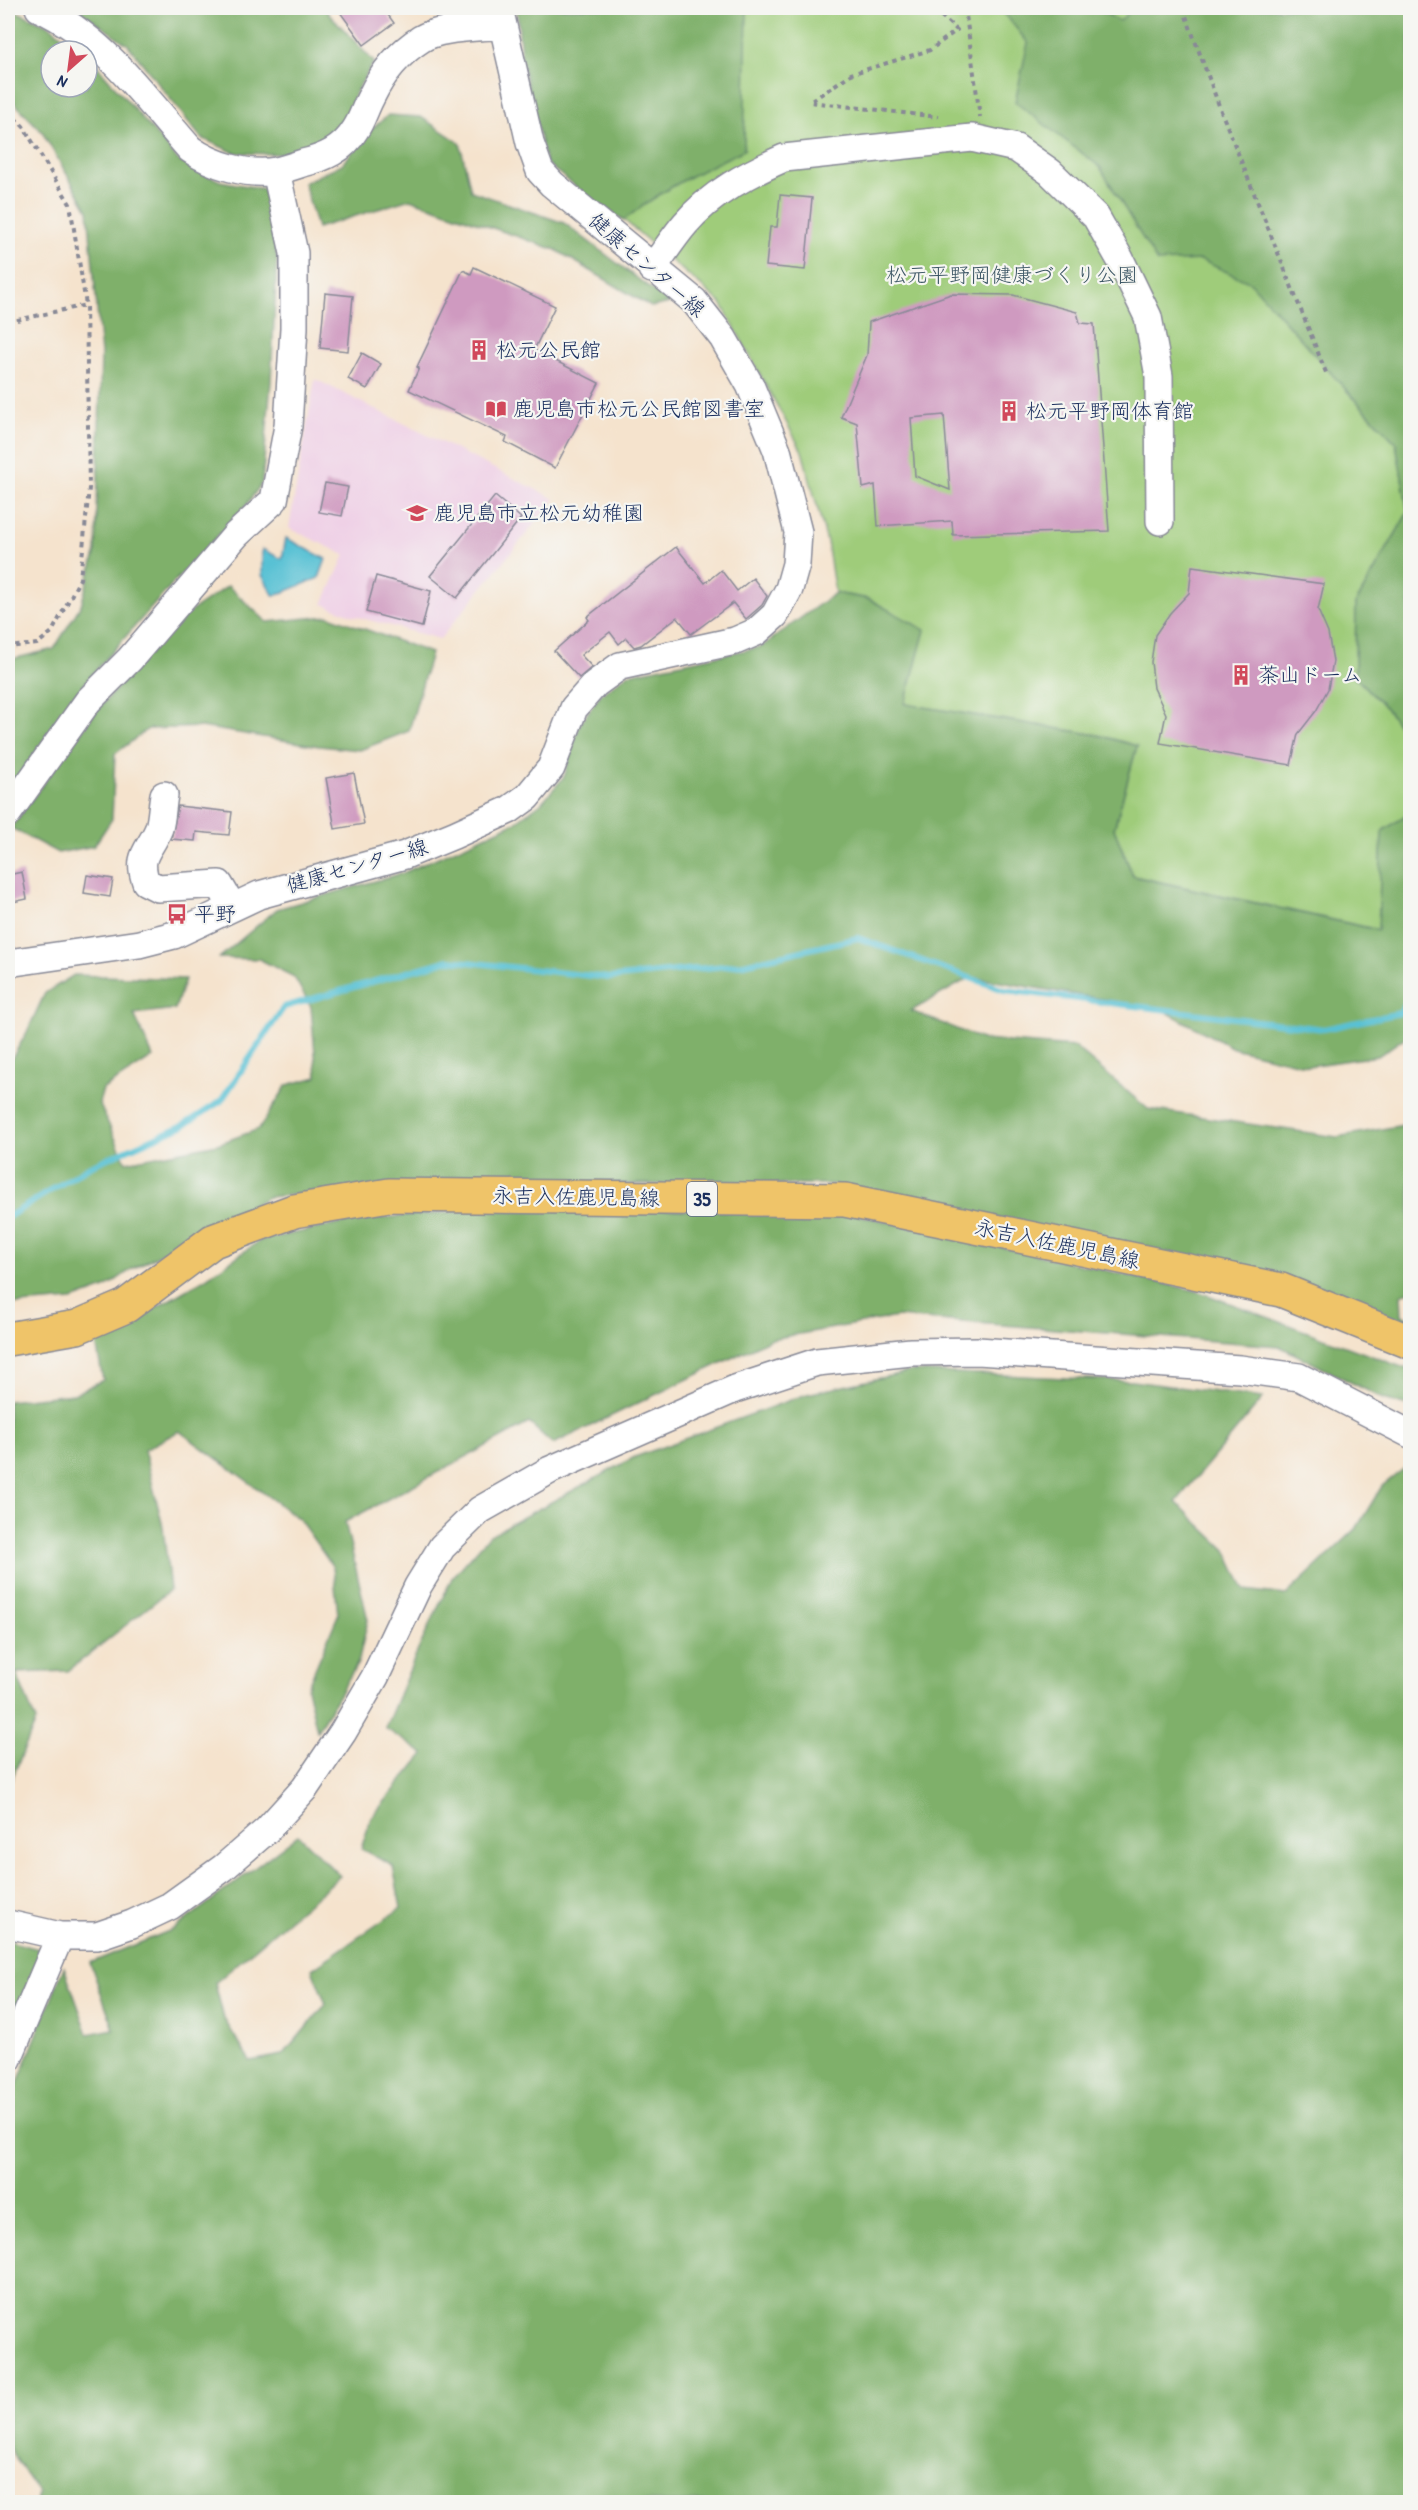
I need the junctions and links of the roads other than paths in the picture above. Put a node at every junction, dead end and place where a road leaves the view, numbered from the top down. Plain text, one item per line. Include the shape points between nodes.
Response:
1 (39, 8) edge
2 (500, 16) edge
3 (276, 171) junction
4 (652, 269) junction
5 (1160, 521) dead end
6 (164, 795) dead end
7 (8, 813) edge
8 (232, 906) junction
9 (8, 963) edge
10 (8, 1339) edge
11 (1410, 1342) edge
12 (1410, 1434) edge
13 (8, 1924) edge
14 (60, 1936) junction
15 (8, 2059) edge

1 - 3 street via 60,17 104,51 190,149 204,159 225,166
2 - 3 street via 423,37 395,60 372,94 355,131 337,150
2 - 4 street, 健康センター線 via 540,171
3 - 7 street via 294,253 294,328 288,426 274,500 236,536 130,659 88,701
4 - 5 street via 686,223 708,202 757,170 784,158 972,138 1016,148 1050,172 1096,217 1148,317 1159,376
4 - 8 street, 健康センター線 via 694,301 723,338 750,385 780,460 798,532 789,590 775,615 756,632 620,666 595,684 574,708 551,768 527,797 509,810 405,855 299,882
6 - 8 street via 159,828 143,855 146,882 158,888 219,884
8 - 9 street, 健康センター線 via 174,935 139,944
10 - 11 main road, 永吉入佐鹿児島線 / 35 via 77,1328 126,1306 213,1242 294,1211 400,1196 845,1200 1281,1290
12 - 14 street via 1299,1377 1240,1369 978,1351 911,1352 817,1362 735,1389 550,1470 480,1510 442,1547 343,1732 305,1788 267,1830 170,1906 96,1936
13 - 14 street
14 - 15 street

